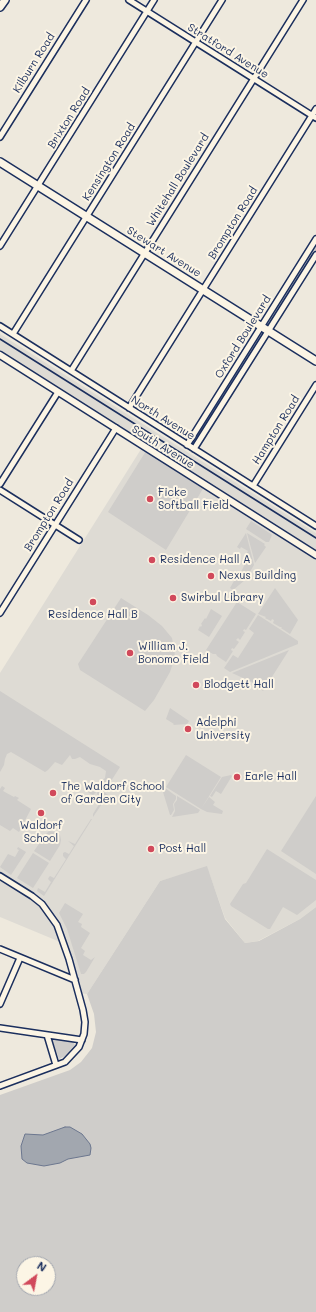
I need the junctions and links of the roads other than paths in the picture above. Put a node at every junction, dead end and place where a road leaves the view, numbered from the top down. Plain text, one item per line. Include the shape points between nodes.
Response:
1 (5, 0) edge
2 (86, 0) edge
3 (129, 0) edge
4 (154, 0) edge
5 (222, 0) edge
6 (303, 0) edge
7 (0, 7) edge
8 (147, 11) junction
9 (196, 42) junction
10 (254, 79) junction
11 (316, 109) edge
12 (314, 117) edge
13 (0, 137) edge
14 (0, 162) edge
15 (38, 186) junction
16 (87, 216) junction
17 (316, 239) edge
18 (0, 246) edge
19 (145, 253) junction
20 (316, 255) edge
21 (299, 267) junction
22 (306, 272) junction
23 (203, 290) junction
24 (0, 326) edge
25 (261, 327) junction
26 (268, 331) junction
27 (13, 334) junction
28 (0, 355) edge
29 (316, 361) edge
30 (71, 371) junction
31 (316, 385) edge
32 (223, 388) junction
33 (58, 392) junction
34 (230, 392) junction
35 (129, 408) junction
36 (116, 428) junction
37 (187, 445) junction
38 (194, 449) junction
39 (0, 484) edge
40 (253, 486) junction
41 (0, 490) edge
42 (55, 525) junction
43 (316, 526) edge
44 (79, 540) dead end
45 (316, 555) edge
46 (0, 613) edge
47 (0, 876) edge
48 (0, 949) edge
49 (20, 958) junction
50 (75, 980) junction
51 (0, 1004) edge
52 (0, 1028) edge
53 (46, 1035) junction
54 (82, 1040) junction
55 (56, 1065) junction
56 (0, 1086) edge

1 - 7 main road
2 - 13 street, Kilburn Road
3 - 8 street, Stratford Avenue
4 - 8 street, Brixton Road
5 - 9 street, Kensington Road
6 - 10 street, Whitehall Boulevard
8 - 9 street, Stratford Avenue
8 - 15 street, Brixton Road
9 - 10 street, Stratford Avenue
9 - 16 street, Kensington Road
10 - 12 street, Stratford Avenue
10 - 19 street, Whitehall Boulevard
11 - 12 street, Brompton Road
12 - 23 street, Brompton Road
14 - 15 main road, Stewart Avenue
15 - 16 main road, Stewart Avenue
15 - 18 street, Brixton Road
16 - 19 main road, Stewart Avenue
16 - 27 street, Kensington Road
17 - 21 street, Oxford Boulevard
19 - 23 main road, Stewart Avenue
19 - 30 street, Whitehall Boulevard
20 - 22 street, Oxford Boulevard
21 - 22 street
21 - 25 street, Oxford Boulevard
22 - 26 street, Oxford Boulevard
23 - 25 main road, Stewart Avenue
23 - 35 street, Brompton Road
24 - 27 street, North Avenue
25 - 26 main road, Stewart Avenue
25 - 32 street, Oxford Boulevard
26 - 29 main road, Stewart Avenue
26 - 34 street, Oxford Boulevard
27 - 30 street, North Avenue
28 - 33 street, South Avenue
30 - 35 street, North Avenue
31 - 40 street, Hampton Road
32 - 34 street
32 - 37 street, Oxford Boulevard
33 - 36 street, South Avenue
33 - 39 street
34 - 38 street, Oxford Boulevard
35 - 37 street, North Avenue
36 - 42 street, Brompton Road
36 - 45 street, South Avenue
37 - 38 street, North Avenue
38 - 40 street, North Avenue
40 - 43 street, North Avenue
41 - 42 street
42 - 44 street
42 - 46 street, Brompton Road
47 - 50 street via 36,898 52,916 63,938
48 - 49 street
49 - 50 street
49 - 51 street
50 - 54 street via 85,1018
52 - 53 street
53 - 54 street
53 - 55 street
54 - 55 street via 69,1058
55 - 56 street

